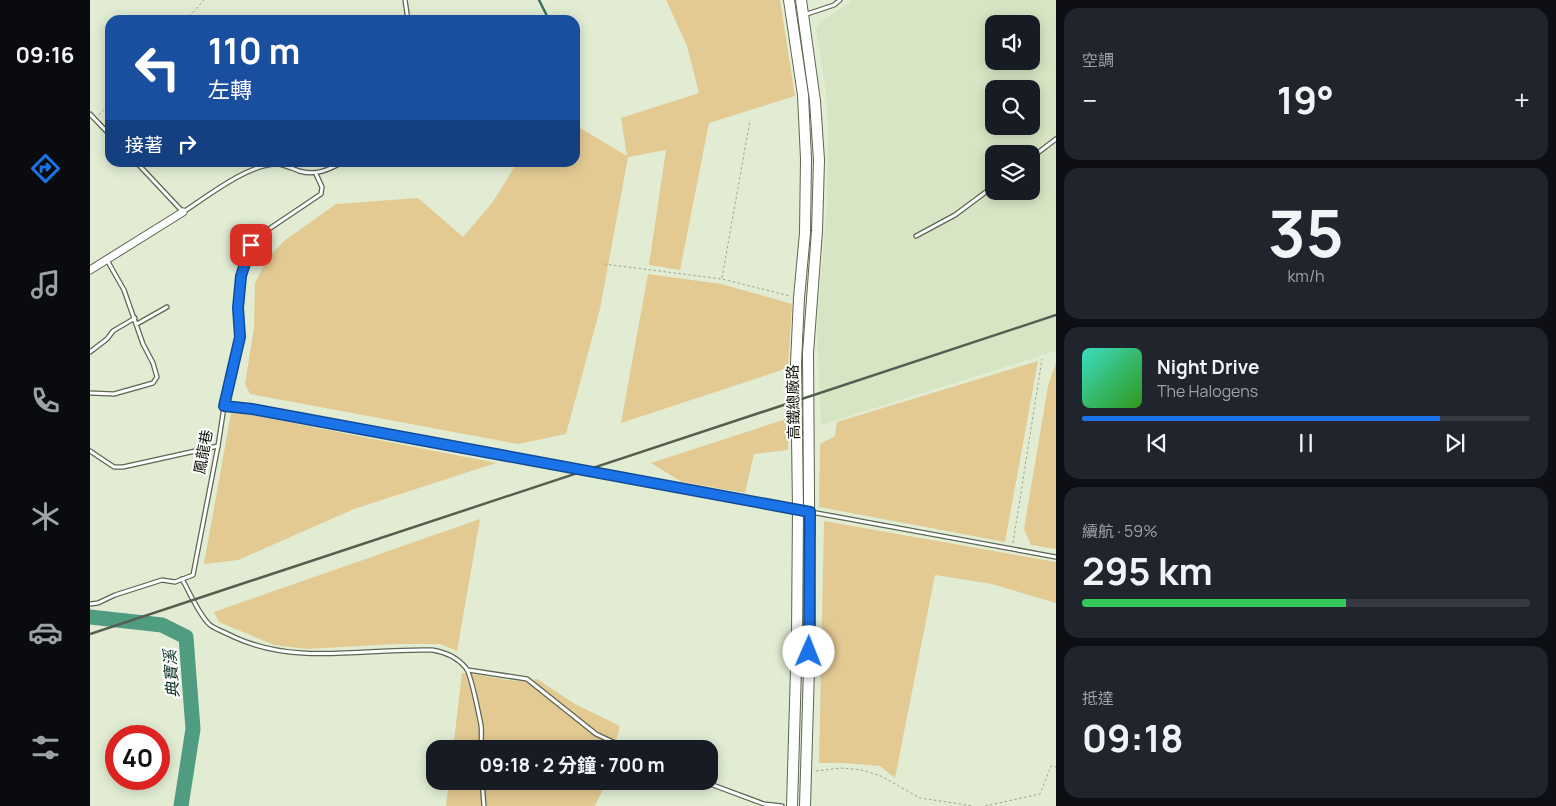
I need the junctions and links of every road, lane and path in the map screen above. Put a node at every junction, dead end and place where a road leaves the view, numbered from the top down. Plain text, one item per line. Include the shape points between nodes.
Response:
1 (204, 0) edge
2 (405, 0) edge
3 (789, 0) edge
4 (801, 0) edge
5 (840, 0) edge
6 (190, 15) edge
7 (407, 15) edge
8 (803, 15) junction
9 (105, 108) edge
10 (90, 114) edge
11 (95, 119) junction
12 (750, 120) dead end
13 (105, 130) edge
14 (1056, 139) edge
15 (1040, 151) edge
16 (141, 167) edge
17 (260, 167) edge
18 (288, 167) edge
19 (333, 167) edge
20 (316, 174) junction
21 (985, 193) edge
22 (183, 212) junction
23 (916, 236) dead end
24 (106, 260) junction
25 (604, 264) dead end
26 (90, 270) edge
27 (722, 279) junction
28 (799, 298) junction
29 (167, 307) dead end
30 (135, 318) junction
31 (137, 324) junction
32 (90, 352) edge
33 (1042, 359) dead end
34 (90, 393) edge
35 (224, 406) junction
36 (218, 446) junction
37 (90, 451) edge
38 (798, 509) junction
39 (810, 512) junction
40 (1012, 549) junction
41 (1056, 557) edge
42 (182, 579) junction
43 (90, 604) edge
44 (468, 670) junction
45 (481, 740) edge
46 (609, 740) edge
47 (1056, 767) edge
48 (805, 780) junction
49 (718, 787) edge
50 (483, 790) edge
51 (484, 806) edge
52 (782, 806) edge
53 (792, 806) edge
54 (805, 806) edge
55 (973, 806) edge
56 (984, 806) edge

1 - 6 path
2 - 7 lane
3 - 28 street, 高鐵總廠路 via 803,95 806,159 805,233
4 - 8 street, 高鐵總廠路
5 - 8 lane
8 - 39 street, 高鐵總廠路 via 819,160 808,353
9 - 11 path
10 - 11 lane
11 - 13 lane
12 - 27 path
14 - 15 lane
16 - 22 lane
17 - 22 lane via 227,183
18 - 20 lane
19 - 20 lane
20 - 35 lane, 鳳龍巷 via 322,187 321,194 257,237 248,252 241,276 240,337
21 - 23 lane via 955,215
22 - 24 street
24 - 26 street
24 - 30 lane via 124,290
25 - 27 path
27 - 28 path
28 - 38 street, 高鐵總廠路 via 796,363
29 - 31 lane
30 - 31 lane
30 - 32 lane via 112,332
31 - 34 lane via 157,377 153,383 114,394
33 - 40 path
35 - 36 lane, 鳳龍巷
35 - 38 lane
36 - 37 lane via 114,468
36 - 42 lane, 鳳龍巷 via 193,575
38 - 39 lane
38 - 53 street, 高鐵總廠路
39 - 40 lane
39 - 48 street, 高鐵總廠路
40 - 41 lane
42 - 43 lane via 175,582 162,580
42 - 44 lane via 203,618 212,626 266,649 305,654 432,650 452,657
44 - 45 lane via 481,725
44 - 46 lane via 527,679 596,734
47 - 56 path via 1051,766 1040,794
48 - 54 street, 高鐵總廠路
48 - 55 path via 816,771 862,770 882,776 920,798
49 - 52 lane via 764,804
50 - 51 lane

